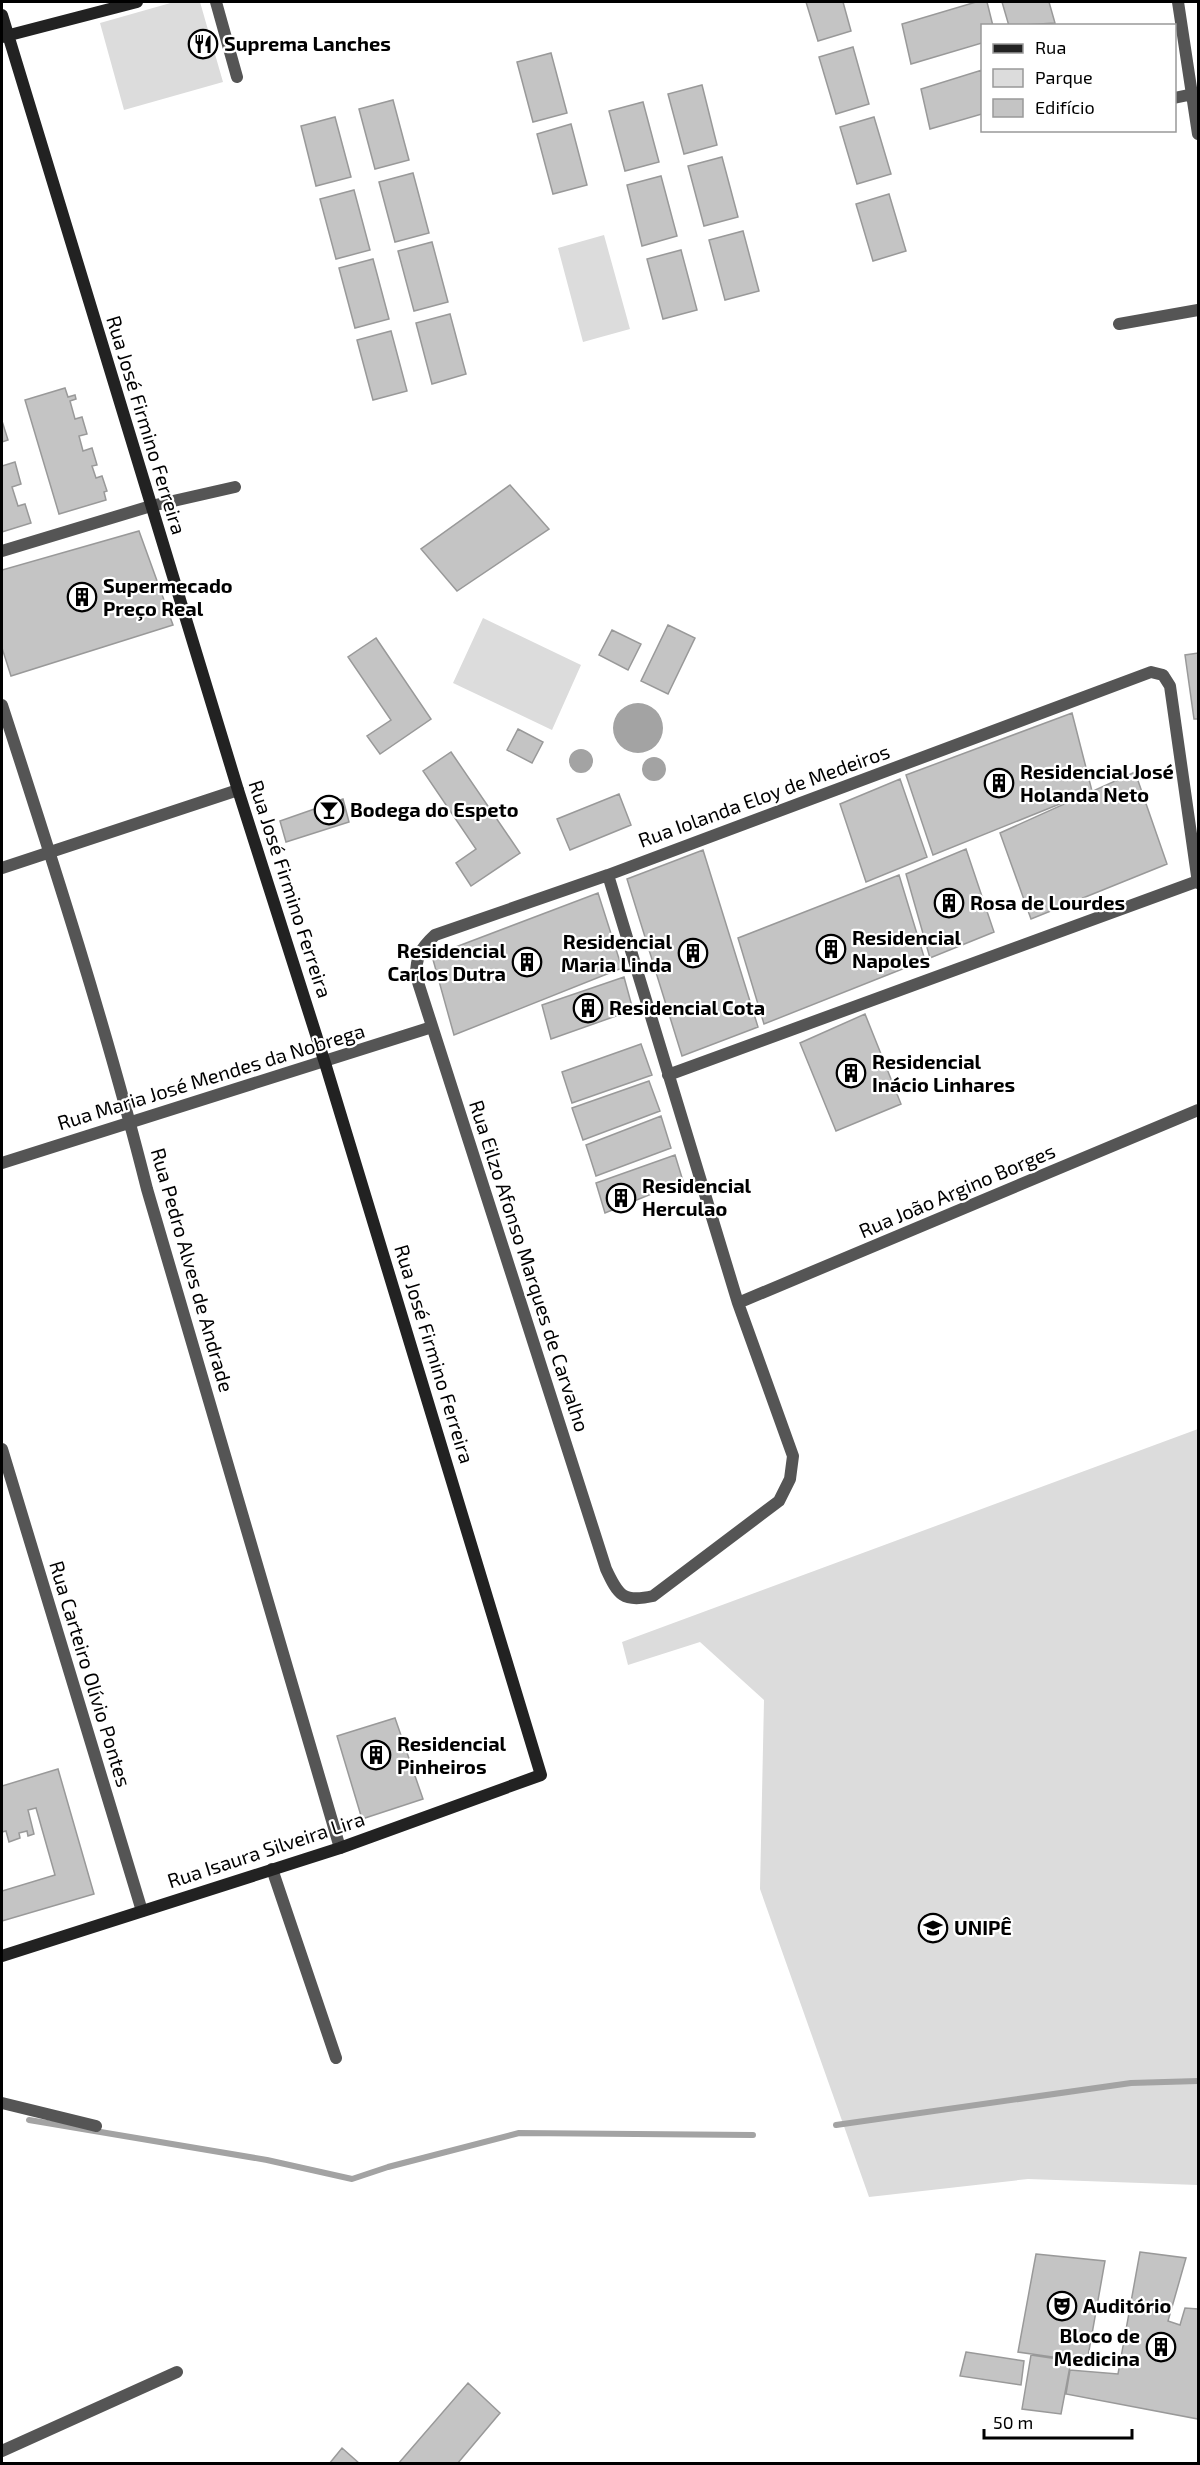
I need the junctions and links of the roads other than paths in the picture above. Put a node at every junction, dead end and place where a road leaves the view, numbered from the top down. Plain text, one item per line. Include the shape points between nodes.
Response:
1 (137, 2) edge
2 (216, 2) edge
3 (1178, 2) edge
4 (2, 15) edge
5 (5, 36) edge
6 (237, 77) dead end
7 (1195, 94) edge
8 (1176, 98) edge
9 (1198, 134) edge
10 (1198, 310) edge
11 (1119, 324) dead end
12 (235, 487) dead end
13 (151, 506) junction
14 (2, 551) edge
15 (2, 705) edge
16 (238, 790) junction
17 (50, 852) junction
18 (2, 868) edge
19 (608, 875) junction
20 (1198, 882) edge
21 (416, 976) joint
22 (432, 1027) junction
23 (325, 1063) junction
24 (668, 1075) junction
25 (1195, 1113) edge
26 (130, 1123) junction
27 (2, 1163) edge
28 (738, 1304) junction
29 (2, 1449) edge
30 (541, 1775) joint
31 (340, 1848) junction
32 (272, 1869) junction
33 (142, 1911) junction
34 (2, 1956) edge
35 (336, 2058) dead end
36 (2, 2103) edge
37 (96, 2126) dead end
38 (177, 2372) dead end
39 (2, 2451) edge

1 - 5 main road
2 - 6 street
3 - 7 street
4 - 5 main road, Rua José Firmino Ferreira
5 - 13 main road, Rua José Firmino Ferreira
7 - 8 street
7 - 9 street
10 - 11 street
12 - 13 street
13 - 14 street
13 - 16 main road, Rua José Firmino Ferreira
15 - 17 street, Rua Pedro Alves de Andrade
16 - 17 street
16 - 23 main road, Rua José Firmino Ferreira
17 - 18 street
17 - 26 street, Rua Pedro Alves de Andrade
19 - 20 street, Rua Iolanda Eloy de Medeiros via 1150,672 1163,675 1170,686
19 - 21 street, Rua Iolanda Eloy de Medeiros via 435,935 422,947 416,961
19 - 24 street
20 - 24 street
21 - 22 street, Rua Eilzo Afonso Marques de Carvalho
22 - 23 street, Rua Maria José Mendes da Nobrega
22 - 28 street, Rua Eilzo Afonso Marques de Carvalho via 606,1569 624,1597 637,1600 653,1596 779,1501 790,1479 794,1456
23 - 26 street, Rua Maria José Mendes da Nobrega
23 - 30 main road, Rua José Firmino Ferreira
24 - 28 street
25 - 28 street, Rua João Argino Borges
26 - 27 street, Rua Maria José Mendes da Nobrega
26 - 31 street, Rua Pedro Alves de Andrade
29 - 33 street, Rua Carteiro Olívio Pontes
30 - 31 main road, Rua Isaura Silveira Lira
31 - 32 main road, Rua Isaura Silveira Lira
32 - 33 main road, Rua Isaura Silveira Lira
32 - 35 street
33 - 34 main road, Rua Isaura Silveira Lira
36 - 37 street
38 - 39 street

